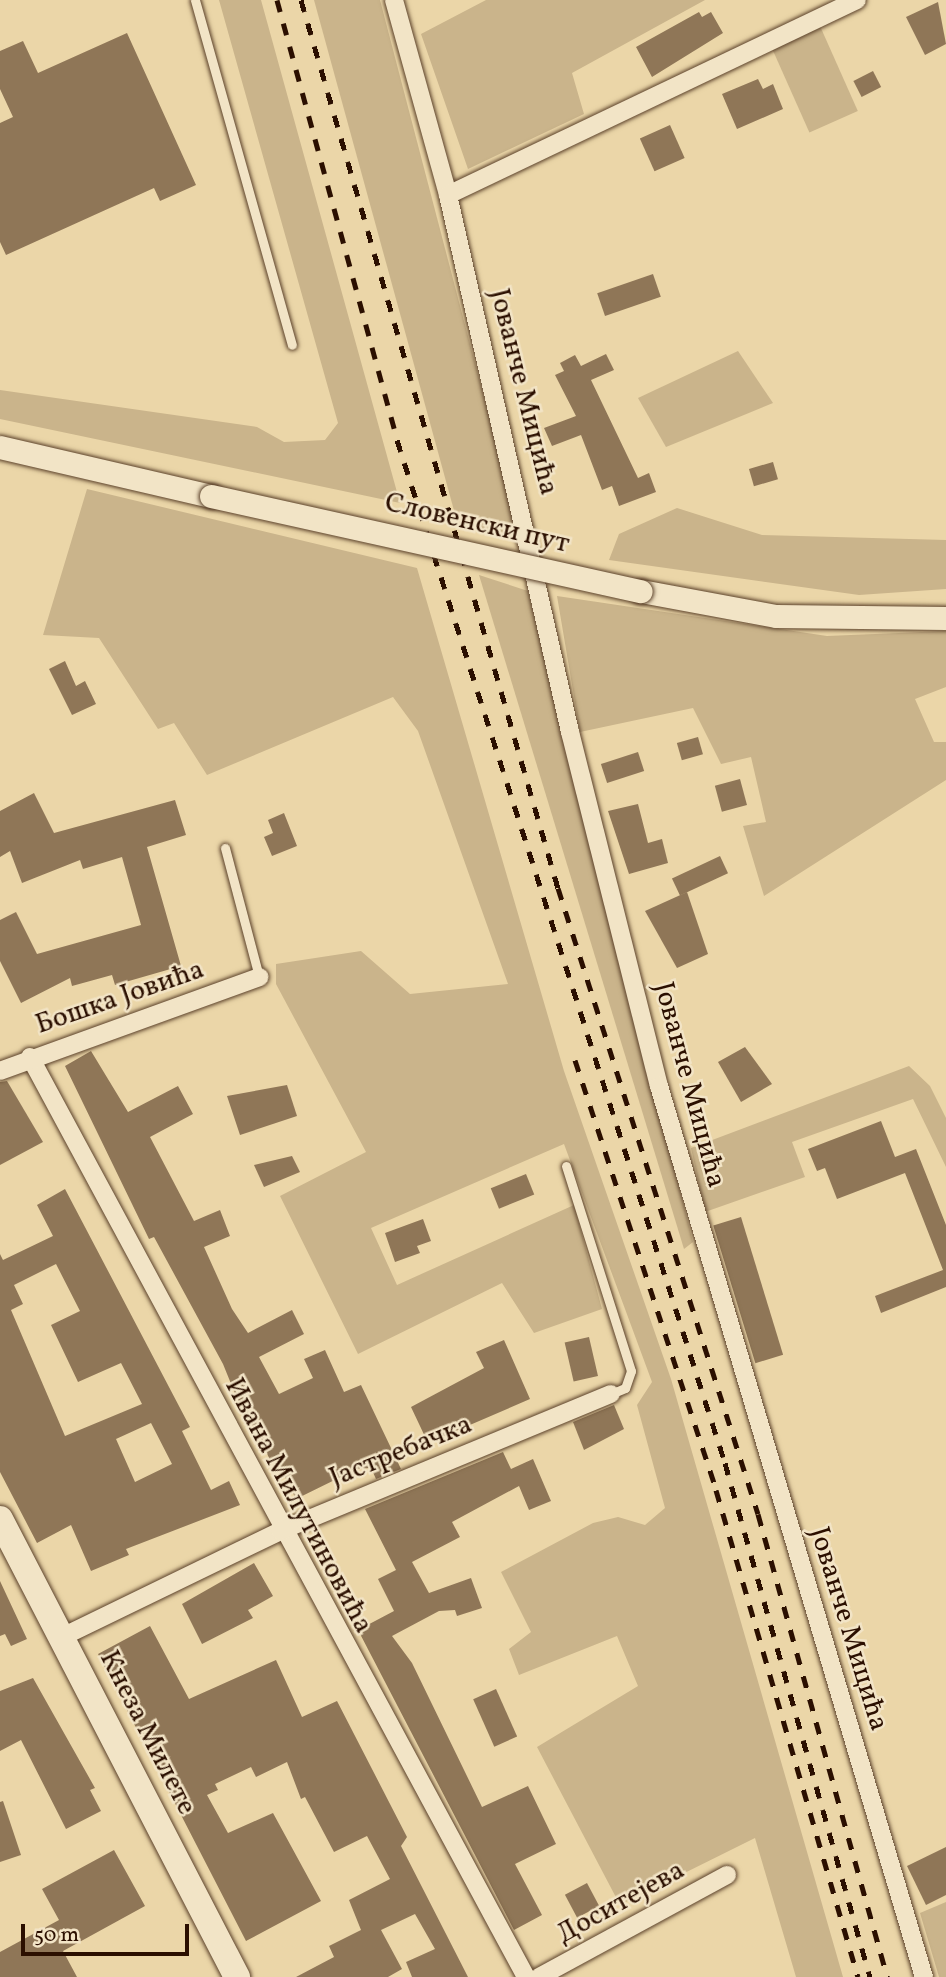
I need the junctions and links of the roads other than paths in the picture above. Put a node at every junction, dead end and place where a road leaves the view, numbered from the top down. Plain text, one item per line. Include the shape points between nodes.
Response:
1 (195, 0) edge
2 (394, 0) edge
3 (857, 0) edge
4 (448, 195) junction
5 (292, 345) dead end
6 (0, 447) edge
7 (946, 618) edge
8 (225, 848) dead end
9 (259, 977) joint
10 (30, 1057) junction
11 (0, 1071) edge
12 (566, 1166) dead end
13 (611, 1394) joint
14 (0, 1519) edge
15 (280, 1531) junction
16 (62, 1637) junction
17 (727, 1875) dead end
18 (237, 1977) edge
19 (526, 1977) edge
20 (539, 1977) edge
21 (924, 1977) edge

1 - 5 lane
2 - 4 street, Јованче Мицића
3 - 4 street
4 - 21 street, Јованче Мицића via 570,732 659,1086
6 - 7 street, Словенски пут, bridge via 641,591 776,615
8 - 9 lane
9 - 10 street, Бошка Јовића
10 - 11 street, Бошка Јовића
10 - 15 street, Ивана Милутиновића
12 - 13 lane via 631,1371 625,1388
13 - 15 street, Јастребачка
14 - 16 main road, Кнеза Милете
15 - 16 street, Јастребачка
15 - 19 street, Ивана Милутиновића
16 - 18 main road, Кнеза Милете
17 - 20 street, Доситејева

